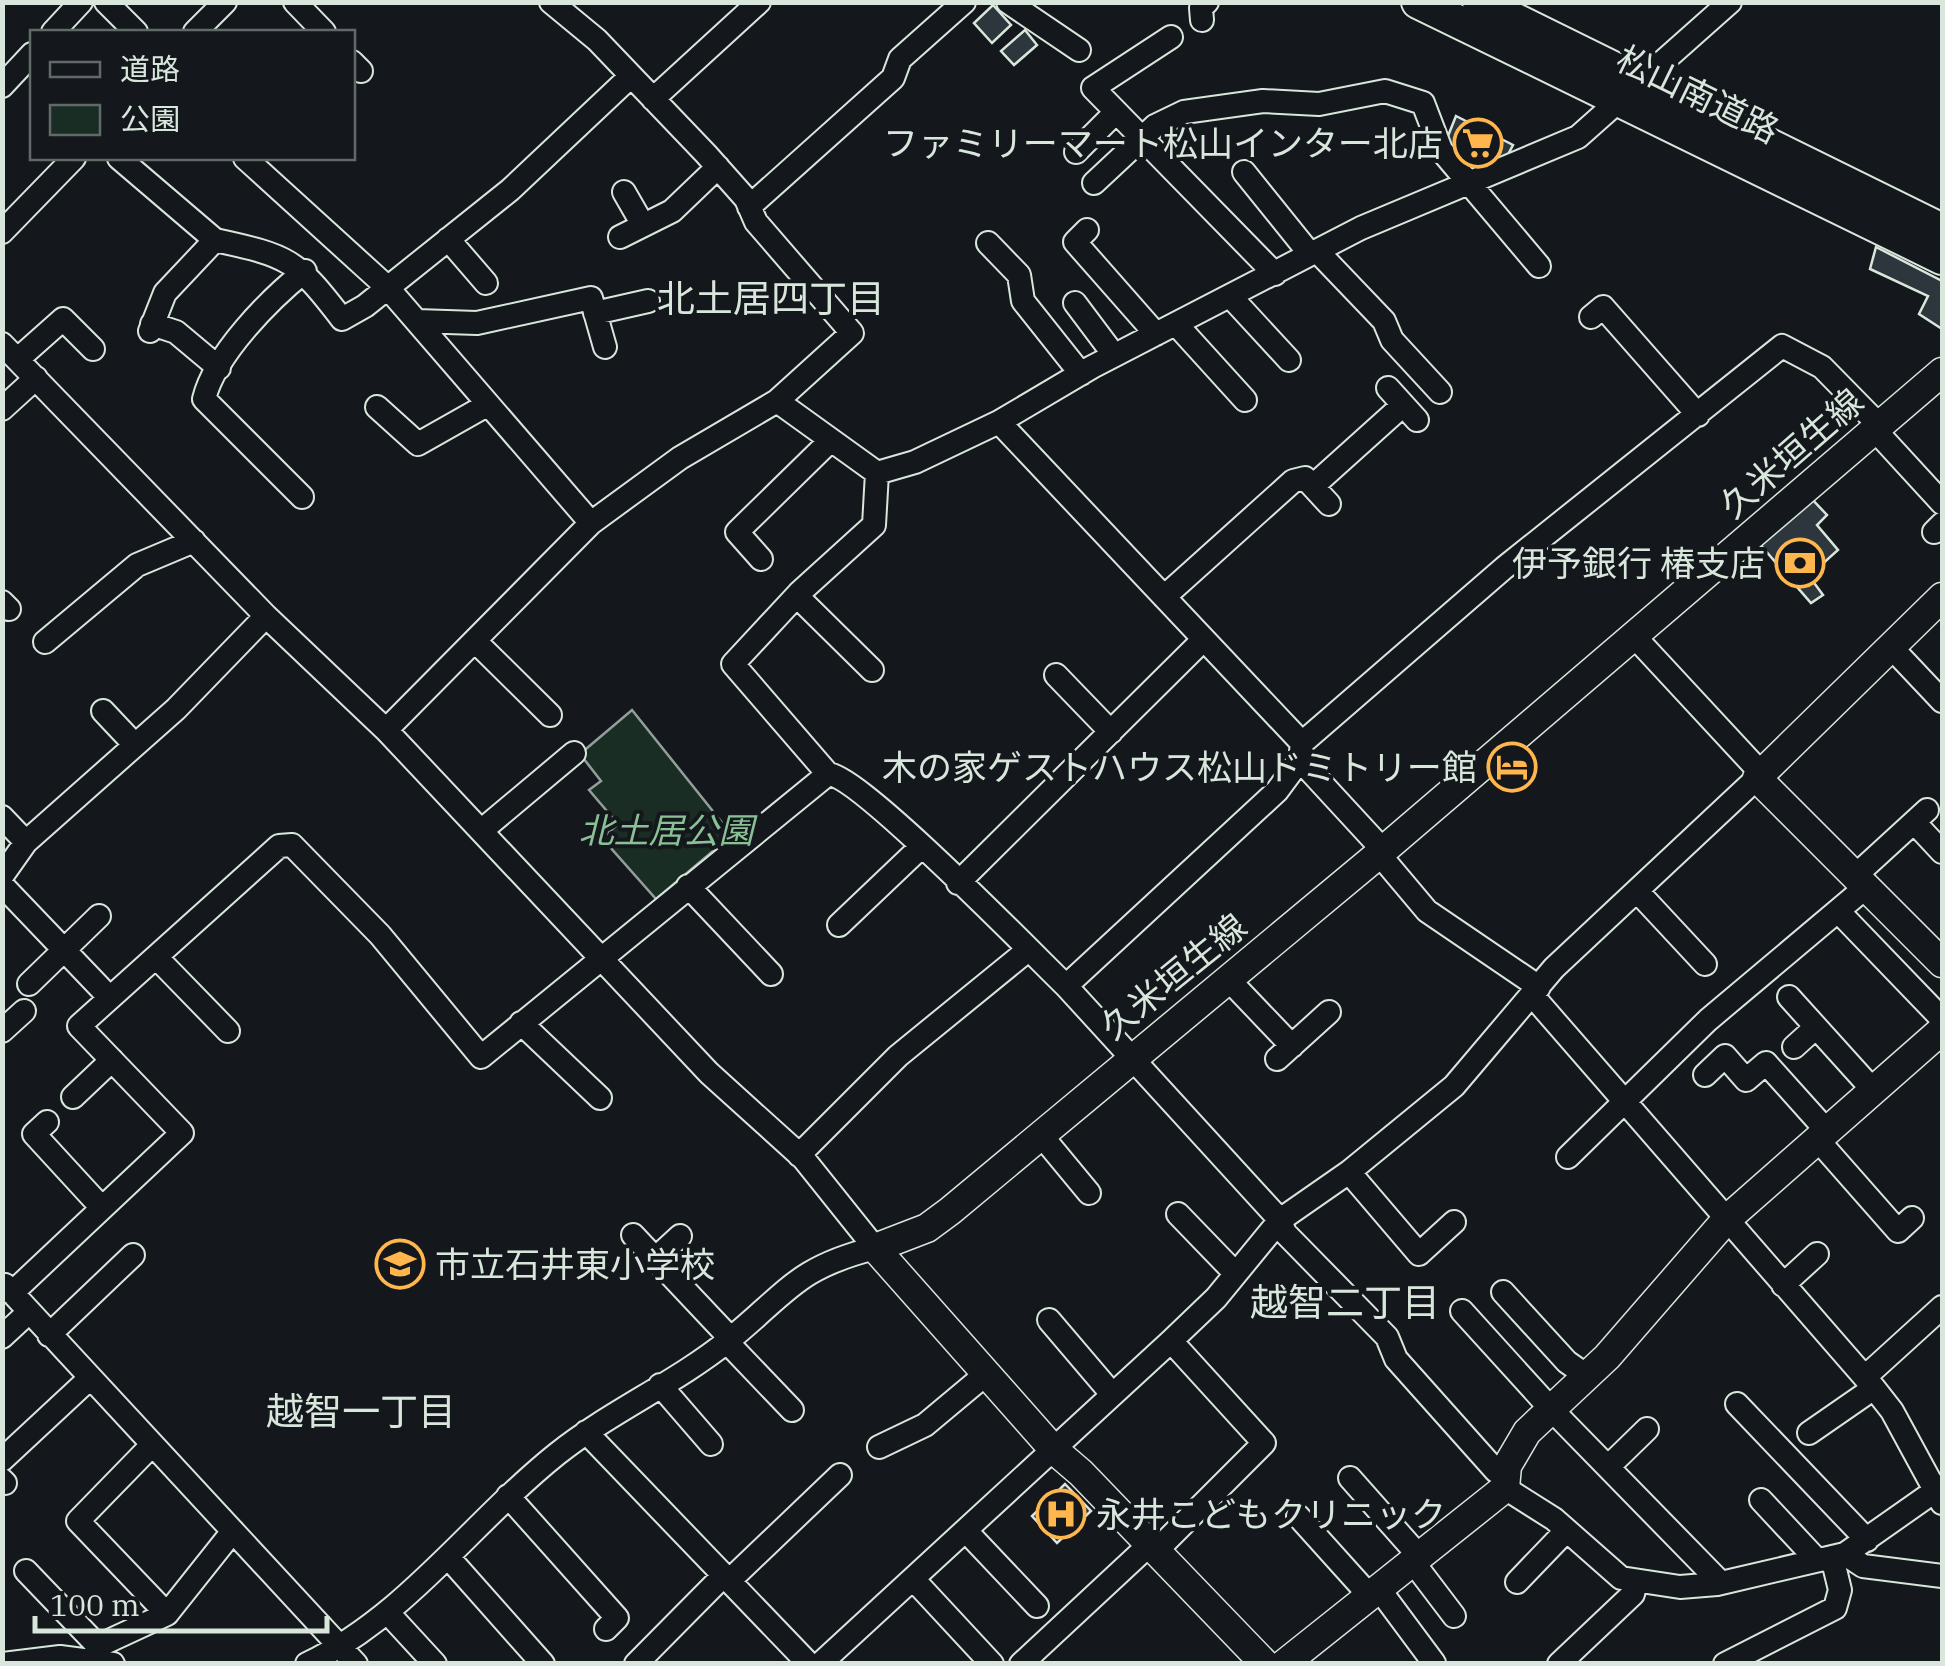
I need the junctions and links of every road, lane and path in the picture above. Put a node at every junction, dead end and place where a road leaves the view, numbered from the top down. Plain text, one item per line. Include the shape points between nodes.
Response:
1 (82, 2) edge
2 (106, 2) edge
3 (225, 2) edge
4 (295, 2) edge
5 (551, 2) edge
6 (759, 2) edge
7 (964, 2) edge
8 (1008, 2) edge
9 (1418, 2) edge
10 (1480, 2) edge
11 (1730, 2) edge
12 (55, 30) edge
13 (134, 30) edge
14 (197, 30) edge
15 (322, 30) edge
16 (1172, 37) dead end
17 (1079, 50) dead end
18 (30, 56) edge
19 (631, 76) junction
20 (2, 86) edge
21 (1632, 92) junction
22 (653, 99) junction
23 (1116, 113) junction
24 (1144, 136) junction
25 (1076, 152) dead end
26 (72, 160) edge
27 (121, 160) edge
28 (247, 160) edge
29 (718, 168) junction
30 (1244, 172) dead end
31 (1094, 183) dead end
32 (1470, 185) junction
33 (624, 192) dead end
34 (749, 207) junction
35 (644, 225) junction
36 (1087, 230) dead end
37 (1942, 230) edge
38 (2, 232) edge
39 (620, 237) dead end
40 (448, 239) junction
41 (216, 240) junction
42 (988, 243) dead end
43 (1314, 252) junction
44 (1942, 258) edge
45 (1539, 266) dead end
46 (305, 271) junction
47 (1275, 274) junction
48 (486, 283) dead end
49 (387, 287) junction
50 (1230, 296) junction
51 (648, 301) dead end
52 (1075, 303) dead end
53 (595, 313) junction
54 (1591, 317) dead end
55 (417, 321) junction
56 (1166, 329) junction
57 (605, 347) dead end
58 (93, 350) dead end
59 (10, 351) edge
60 (1114, 355) junction
61 (1289, 360) dead end
62 (220, 368) junction
63 (1942, 372) edge
64 (1081, 374) junction
65 (36, 378) junction
66 (1440, 392) dead end
67 (1245, 400) dead end
68 (777, 401) junction
69 (1403, 404) dead end
70 (488, 405) junction
71 (2, 408) edge
72 (377, 408) dead end
73 (1698, 415) junction
74 (998, 422) junction
75 (1877, 428) junction
76 (831, 440) junction
77 (1276, 464) dead end
78 (877, 473) junction
79 (1312, 490) junction
80 (302, 497) dead end
81 (1942, 503) edge
82 (591, 523) junction
83 (194, 541) junction
84 (761, 559) dead end
85 (799, 592) junction
86 (1164, 597) junction
87 (1942, 597) edge
88 (266, 616) junction
89 (1634, 636) junction
90 (1204, 640) junction
91 (476, 641) junction
92 (45, 642) dead end
93 (1891, 648) junction
94 (872, 670) dead end
95 (1056, 675) dead end
96 (1942, 701) edge
97 (103, 712) dead end
98 (550, 715) dead end
99 (386, 730) junction
100 (1111, 732) junction
101 (134, 745) junction
102 (574, 752) dead end
103 (1301, 752) junction
104 (828, 774) junction
105 (1759, 776) junction
106 (2, 817) edge
107 (481, 831) junction
108 (26, 842) junction
109 (921, 847) junction
110 (1381, 852) junction
111 (1942, 852) edge
112 (2, 876) edge
113 (1860, 882) junction
114 (958, 883) junction
115 (2, 885) edge
116 (688, 886) junction
117 (1637, 890) junction
118 (1839, 912) junction
119 (99, 916) dead end
120 (838, 925) dead end
121 (64, 949) junction
122 (1028, 950) junction
123 (156, 958) junction
124 (598, 958) junction
125 (1942, 963) edge
126 (1706, 964) dead end
127 (771, 974) dead end
128 (1228, 979) junction
129 (29, 984) dead end
130 (1066, 986) junction
131 (1535, 991) junction
132 (1789, 997) dead end
133 (110, 998) junction
134 (1330, 1012) dead end
135 (1942, 1018) edge
136 (521, 1023) junction
137 (1816, 1027) junction
138 (1942, 1030) edge
139 (228, 1031) dead end
140 (1794, 1047) dead end
141 (1134, 1057) junction
142 (112, 1060) junction
143 (1705, 1075) dead end
144 (1873, 1090) junction
145 (72, 1097) dead end
146 (600, 1098) dead end
147 (1623, 1100) junction
148 (47, 1122) dead end
149 (1041, 1135) junction
150 (1822, 1135) junction
151 (798, 1154) junction
152 (1568, 1157) dead end
153 (1349, 1172) junction
154 (1089, 1194) dead end
155 (102, 1208) junction
156 (1178, 1214) dead end
157 (1912, 1218) dead end
158 (1280, 1220) junction
159 (1726, 1220) junction
160 (1454, 1222) dead end
161 (632, 1235) dead end
162 (680, 1236) dead end
163 (874, 1248) junction
164 (1817, 1254) dead end
165 (134, 1255) dead end
166 (655, 1259) junction
167 (1235, 1273) junction
168 (1783, 1285) junction
169 (7, 1288) edge
170 (1502, 1292) dead end
171 (1942, 1307) edge
172 (1462, 1310) dead end
173 (29, 1312) junction
174 (1049, 1320) dead end
175 (49, 1336) junction
176 (2, 1337) edge
177 (729, 1340) junction
178 (1171, 1342) junction
179 (986, 1374) junction
180 (1587, 1376) junction
181 (89, 1379) junction
182 (1870, 1383) junction
183 (660, 1385) junction
184 (1112, 1394) junction
185 (1736, 1405) dead end
186 (792, 1410) dead end
187 (1552, 1410) junction
188 (1647, 1428) dead end
189 (586, 1432) junction
190 (1809, 1433) dead end
191 (711, 1444) dead end
192 (152, 1445) junction
193 (879, 1447) dead end
194 (1053, 1449) junction
195 (1608, 1467) junction
196 (3, 1474) edge
197 (1350, 1478) dead end
198 (1506, 1479) junction
199 (836, 1488) dead end
200 (1940, 1494) edge
201 (508, 1496) junction
202 (1762, 1500) dead end
203 (1298, 1516) dead end
204 (234, 1531) junction
205 (1566, 1531) junction
206 (968, 1532) junction
207 (1867, 1540) junction
208 (1152, 1549) junction
209 (448, 1557) junction
210 (1832, 1557) junction
211 (1417, 1560) junction
212 (26, 1571) dead end
213 (1942, 1576) edge
214 (726, 1578) junction
215 (914, 1580) junction
216 (1636, 1581) junction
217 (1517, 1582) dead end
218 (1721, 1583) junction
219 (1374, 1592) junction
220 (1037, 1606) dead end
221 (166, 1614) junction
222 (389, 1614) junction
223 (1454, 1616) dead end
224 (606, 1629) dead end
225 (350, 1655) edge
226 (102, 1656) edge
227 (7, 1657) edge
228 (1434, 1663) edge
229 (306, 1664) edge
230 (435, 1664) edge
231 (543, 1664) edge
232 (636, 1664) edge
233 (809, 1664) edge
234 (820, 1664) edge
235 (992, 1664) edge
236 (1020, 1664) edge
237 (1264, 1664) edge
238 (1284, 1664) edge
239 (1559, 1664) edge
240 (1725, 1664) edge

1 - 12 street
2 - 13 street
3 - 14 street
4 - 15 street
5 - 19 street
6 - 22 street
7 - 34 street via 900,60 893,78
8 - 17 street
9 - 21 highway, 松山南道路
10 - 21 highway, 松山南道路
11 - 21 street
16 - 23 street via 1093,88
18 - 20 street
19 - 22 street
19 - 40 street
21 - 32 street via 1578,138
21 - 37 highway, 松山南道路
21 - 44 highway, 松山南道路
22 - 29 street
23 - 24 street
23 - 25 street
24 - 31 street
24 - 32 street via 1184,112 1263,100 1320,104 1403,94 1423,103 1440,150
24 - 47 street
26 - 38 street
27 - 41 street
28 - 49 street
29 - 34 street
29 - 35 street via 672,211
30 - 43 street
32 - 43 street
32 - 45 street
33 - 35 street
34 - 68 street via 852,333
35 - 39 street
36 - 56 street via 1075,242
40 - 48 street
40 - 49 street
41 - 46 street via 280,256
41 - 62 street via 165,292 151,328 176,332
42 - 64 street via 1025,270 1023,300
43 - 47 street
43 - 66 street via 1384,321 1392,340
46 - 49 street via 342,319
46 - 62 street via 269,300
47 - 50 street
49 - 55 street
50 - 56 street
50 - 61 street
51 - 53 street
52 - 60 street
53 - 55 street via 591,298 524,323
53 - 57 street
54 - 73 street via 1604,307
55 - 70 street
56 - 60 street
56 - 67 street
58 - 59 street via 63,319
59 - 65 street
60 - 64 street
62 - 80 street via 206,389 207,406
63 - 75 main road, 久米垣生線
64 - 74 street
65 - 71 street
65 - 83 street
68 - 76 street
68 - 82 street via 680,458
69 - 79 street
70 - 72 street via 418,444
70 - 82 street
73 - 75 street via 1782,346 1822,367
73 - 103 street via 1504,568
74 - 78 street
74 - 86 street
75 - 81 street
75 - 89 main road, 久米垣生線
76 - 78 street
76 - 84 street via 737,532
77 - 79 street
78 - 85 street via 874,526
79 - 86 street via 1228,524
82 - 91 street
83 - 88 street
83 - 92 street via 137,564
85 - 94 street
85 - 104 street via 734,664
86 - 90 street
87 - 93 main road
88 - 99 street
88 - 101 street
89 - 105 street
89 - 110 main road, 久米垣生線
90 - 100 street
90 - 103 street
91 - 98 street
91 - 99 street
93 - 96 street
93 - 105 main road
95 - 100 street
97 - 101 street
99 - 107 street
100 - 114 street
101 - 108 street
102 - 107 street
103 - 110 street
103 - 130 street via 1277,791
104 - 109 street via 862,793
104 - 116 street
105 - 113 main road
105 - 117 street
106 - 108 street
107 - 124 street
108 - 112 street
109 - 114 street
109 - 120 street
110 - 128 main road, 久米垣生線
110 - 131 street via 1426,911
111 - 113 street via 1920,816
113 - 118 street
113 - 125 main road
114 - 122 street
115 - 121 street
116 - 124 street
116 - 127 street
117 - 126 street
117 - 131 street
118 - 135 street
118 - 147 street
119 - 121 street
121 - 129 street
121 - 133 street
122 - 130 street
122 - 151 street via 898,1056
123 - 133 street
123 - 136 street via 279,846 292,845 380,935 481,1057
123 - 139 street
124 - 136 street
124 - 151 street
128 - 134 street via 1285,1052
128 - 141 main road, 久米垣生線
130 - 141 street
131 - 147 street
131 - 153 street via 1454,1086
132 - 137 street
133 - 142 street via 79,1026
136 - 146 street
137 - 140 street
137 - 144 street
138 - 144 main road
141 - 149 main road, 久米垣生線
141 - 158 street
142 - 145 street
142 - 155 street via 182,1133
143 - 150 street via 1725,1056 1746,1080 1766,1063
144 - 150 main road
147 - 152 street
147 - 159 street
148 - 155 street via 34,1134
149 - 154 street
149 - 163 main road, 久米垣生線 via 927,1228
150 - 157 street via 1898,1231
150 - 159 main road
151 - 163 street
153 - 158 street
153 - 160 street via 1420,1254
155 - 169 street
156 - 167 street
158 - 167 street
158 - 198 street
159 - 168 street
159 - 180 main road
161 - 166 street
162 - 166 street
163 - 177 street via 830,1260 796,1279
163 - 179 main road
164 - 168 street
165 - 175 street
166 - 177 street
167 - 178 street
168 - 182 street
169 - 173 street
170 - 180 street
171 - 182 street
172 - 187 street
173 - 175 street
173 - 176 street
174 - 184 street
175 - 181 street
177 - 183 street
177 - 186 street
178 - 184 street
178 - 208 street via 1264,1442
179 - 193 street via 925,1425
179 - 194 main road
180 - 187 main road
181 - 192 street
181 - 196 street
182 - 190 street
182 - 200 street
183 - 189 street
183 - 191 street
184 - 194 street
185 - 207 street
187 - 195 street
187 - 198 main road via 1527,1432
188 - 195 street
189 - 201 street
189 - 214 street
192 - 204 street
192 - 221 street via 78,1521
194 - 206 street
194 - 208 main road
195 - 218 street
197 - 211 street
198 - 205 street
198 - 211 main road
199 - 214 street
200 - 207 street
201 - 209 street
201 - 224 street via 617,1618
202 - 210 street
203 - 219 street
204 - 221 street
204 - 225 street
205 - 216 street via 1602,1566
205 - 217 street
206 - 215 street
206 - 220 street
207 - 210 street
208 - 236 street
208 - 237 main road
209 - 222 street
209 - 231 street via 518,1647
210 - 213 street
210 - 218 street
210 - 240 street via 1840,1590 1835,1608
211 - 219 main road
211 - 223 street
212 - 226 street
214 - 232 street
214 - 233 street
215 - 234 street
215 - 235 street
216 - 218 street
216 - 239 street via 1632,1594
219 - 228 street
219 - 238 main road
221 - 226 street
222 - 225 street
222 - 230 street
225 - 229 street
226 - 227 street

